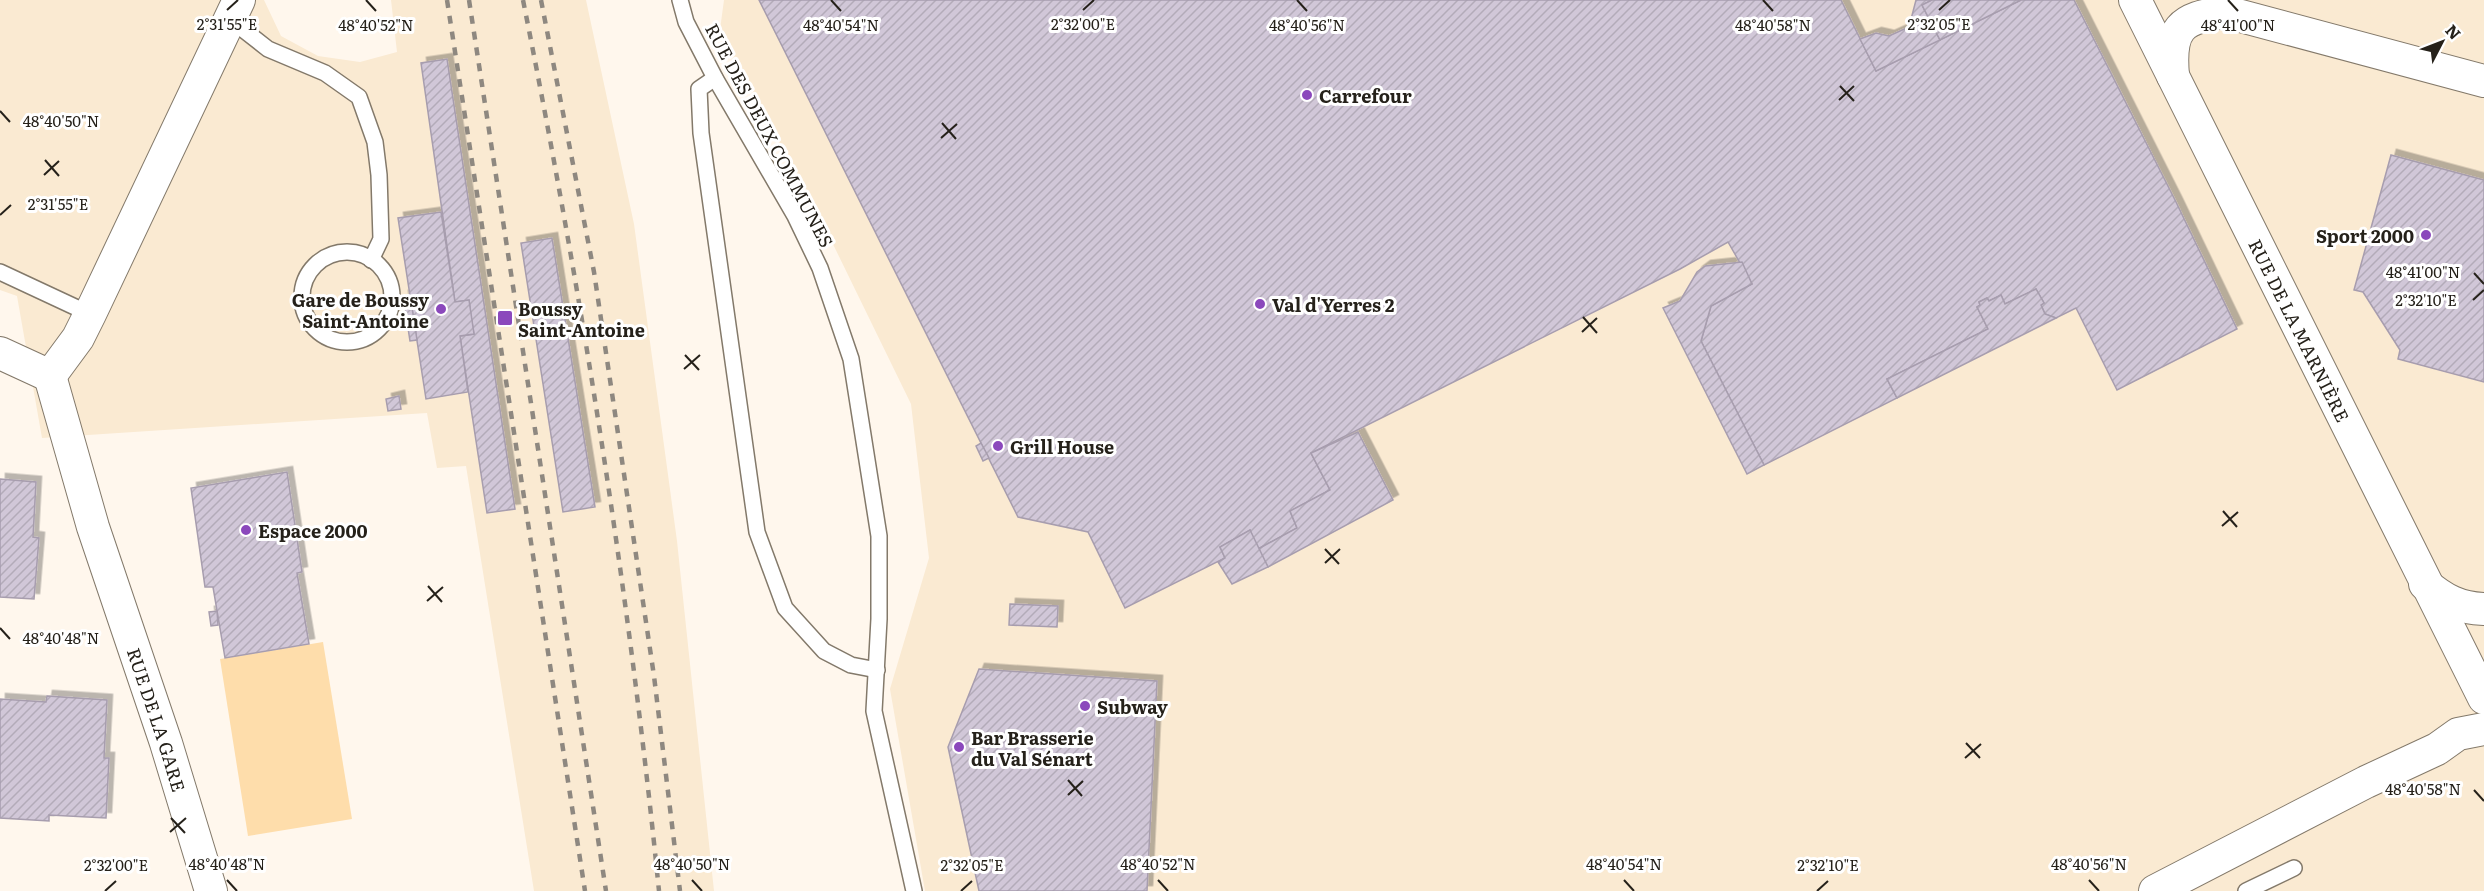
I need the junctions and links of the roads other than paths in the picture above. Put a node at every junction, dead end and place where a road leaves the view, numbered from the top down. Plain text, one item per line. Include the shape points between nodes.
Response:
1 (680, 0) edge
2 (2135, 0) edge
3 (235, 10) edge
4 (2173, 77) junction
5 (715, 78) junction
6 (2484, 81) edge
7 (371, 260) junction
8 (0, 272) edge
9 (90, 314) junction
10 (0, 353) edge
11 (50, 376) junction
12 (2424, 583) junction
13 (2484, 609) edge
14 (877, 670) junction
15 (2484, 698) edge
16 (2484, 729) edge
17 (2294, 867) dead end
18 (211, 891) edge
19 (914, 891) edge
20 (2155, 891) edge
21 (2247, 891) edge

1 - 5 lane, RUE DES DEUX COMMUNES via 686,22
2 - 4 street, RUE DE LA MARNIÈRE
3 - 7 lane via 268,49 325,73 359,97 375,141 379,175 381,239
3 - 9 street
4 - 6 street, RUE DE LA MARNIÈRE via 2171,52 2178,30 2203,15 2226,12
4 - 12 street, RUE DE LA MARNIÈRE
5 - 14 lane, RUE DES DEUX COMMUNES via 795,216 820,268 852,359 879,536
5 - 14 lane via 699,89 701,133 757,532 785,608 824,651 850,665
7 - 7 lane via 344,252 317,263 308,274 302,304 319,333 351,343 379,329 392,300 383,270
8 - 9 lane
9 - 11 street
10 - 11 street
11 - 18 street, RUE DE LA GARE via 93,527
12 - 13 street, RUE DE LA MARNIÈRE via 2443,599 2464,608
12 - 15 street, RUE DE LA MARNIÈRE
14 - 19 lane, RUE DES DEUX COMMUNES via 874,711
16 - 20 street via 2458,734
17 - 21 lane

